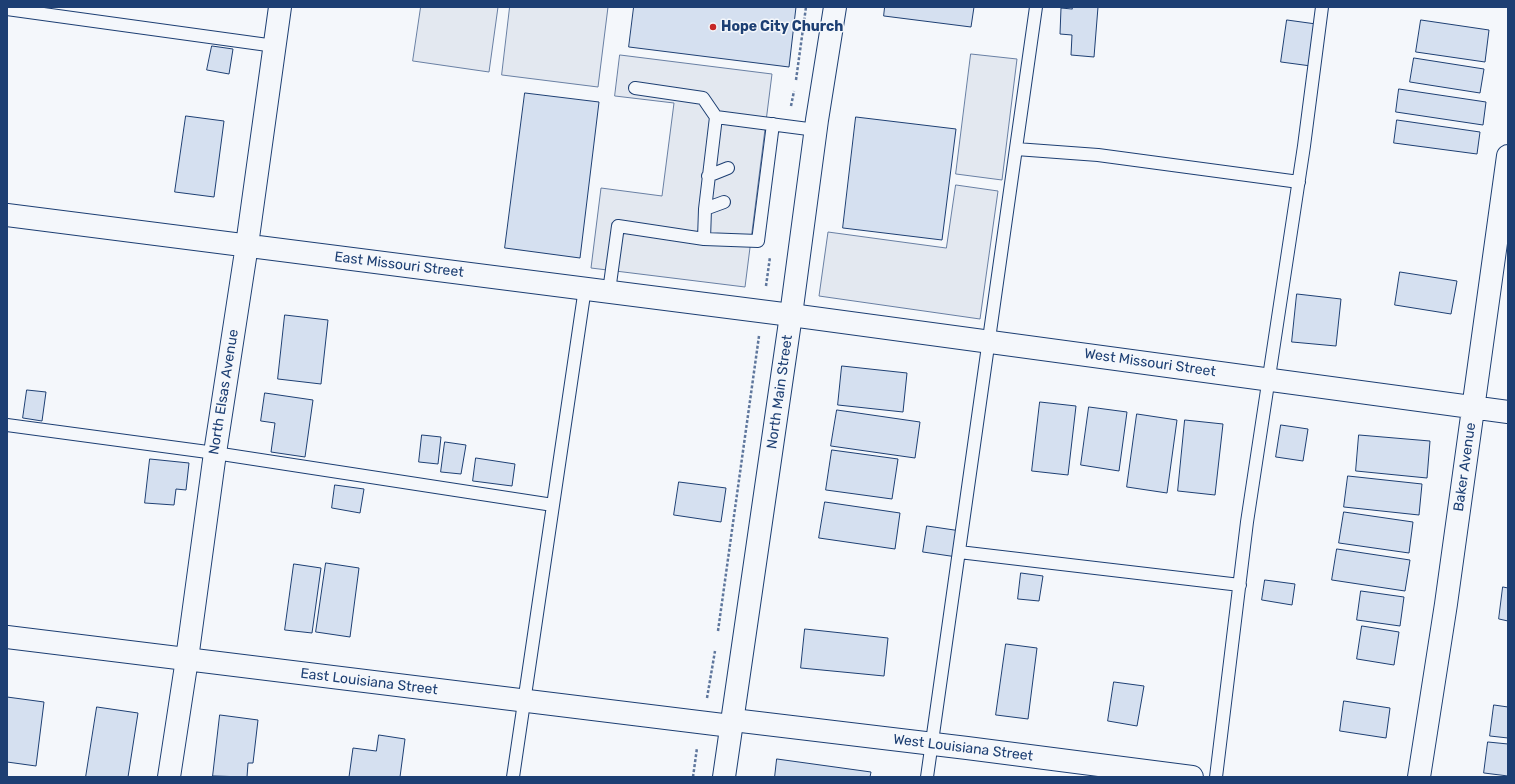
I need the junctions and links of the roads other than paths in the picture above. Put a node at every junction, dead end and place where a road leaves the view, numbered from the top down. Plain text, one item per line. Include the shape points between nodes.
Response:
1 (280, 7) edge
2 (835, 7) edge
3 (1036, 7) edge
4 (1322, 7) edge
5 (7, 10) edge
6 (275, 46) junction
7 (635, 88) dead end
8 (716, 117) junction
9 (773, 124) junction
10 (816, 130) junction
11 (1016, 149) junction
12 (1508, 156) edge
13 (728, 168) dead end
14 (708, 176) junction
15 (1299, 182) junction
16 (724, 202) dead end
17 (705, 209) junction
18 (7, 215) edge
19 (704, 239) junction
20 (247, 245) junction
21 (585, 288) junction
22 (609, 291) junction
23 (791, 314) junction
24 (989, 342) junction
25 (1269, 380) junction
26 (1474, 408) junction
27 (1508, 412) edge
28 (7, 425) edge
29 (215, 453) junction
30 (553, 505) junction
31 (959, 552) junction
32 (1240, 585) junction
33 (7, 637) edge
34 (187, 659) junction
35 (524, 701) junction
36 (732, 723) junction
37 (932, 744) junction
38 (169, 777) edge
39 (514, 777) edge
40 (724, 777) edge
41 (927, 777) edge
42 (1192, 777) edge
43 (1216, 777) edge
44 (1419, 777) edge

1 - 6 street, North Elsas Avenue
2 - 10 street, North Main Street
3 - 11 lane
4 - 15 lane
5 - 6 lane
6 - 20 street, North Elsas Avenue
7 - 8 lane via 702,98
8 - 9 lane
8 - 14 lane
9 - 10 lane
9 - 19 lane via 760,192 758,241
10 - 23 street, North Main Street
11 - 15 lane via 1098,155
11 - 24 lane
12 - 26 street, Baker Avenue
13 - 14 lane
14 - 17 lane
15 - 25 lane
16 - 17 lane
17 - 19 lane
18 - 20 street, East Missouri Street
19 - 22 lane via 618,226
20 - 21 street, East Missouri Street
20 - 29 street, North Elsas Avenue
21 - 22 street, East Missouri Street
21 - 30 lane
22 - 23 street, East Missouri Street
23 - 24 street, West Missouri Street
23 - 36 street, North Main Street
24 - 25 street, West Missouri Street
24 - 31 lane
25 - 26 street, West Missouri Street
25 - 32 lane
26 - 27 street, West Missouri Street
26 - 44 street, Baker Avenue
28 - 29 lane
29 - 30 lane
29 - 34 street, North Elsas Avenue
30 - 35 lane
31 - 32 lane
31 - 37 lane
32 - 43 lane
33 - 34 street, East Louisiana Street
34 - 35 street, East Louisiana Street
34 - 38 street, North Elsas Avenue
35 - 36 street, East Louisiana Street
35 - 39 lane
36 - 37 street, West Louisiana Street
36 - 40 street, North Main Street
37 - 41 lane
37 - 42 street, West Louisiana Street

